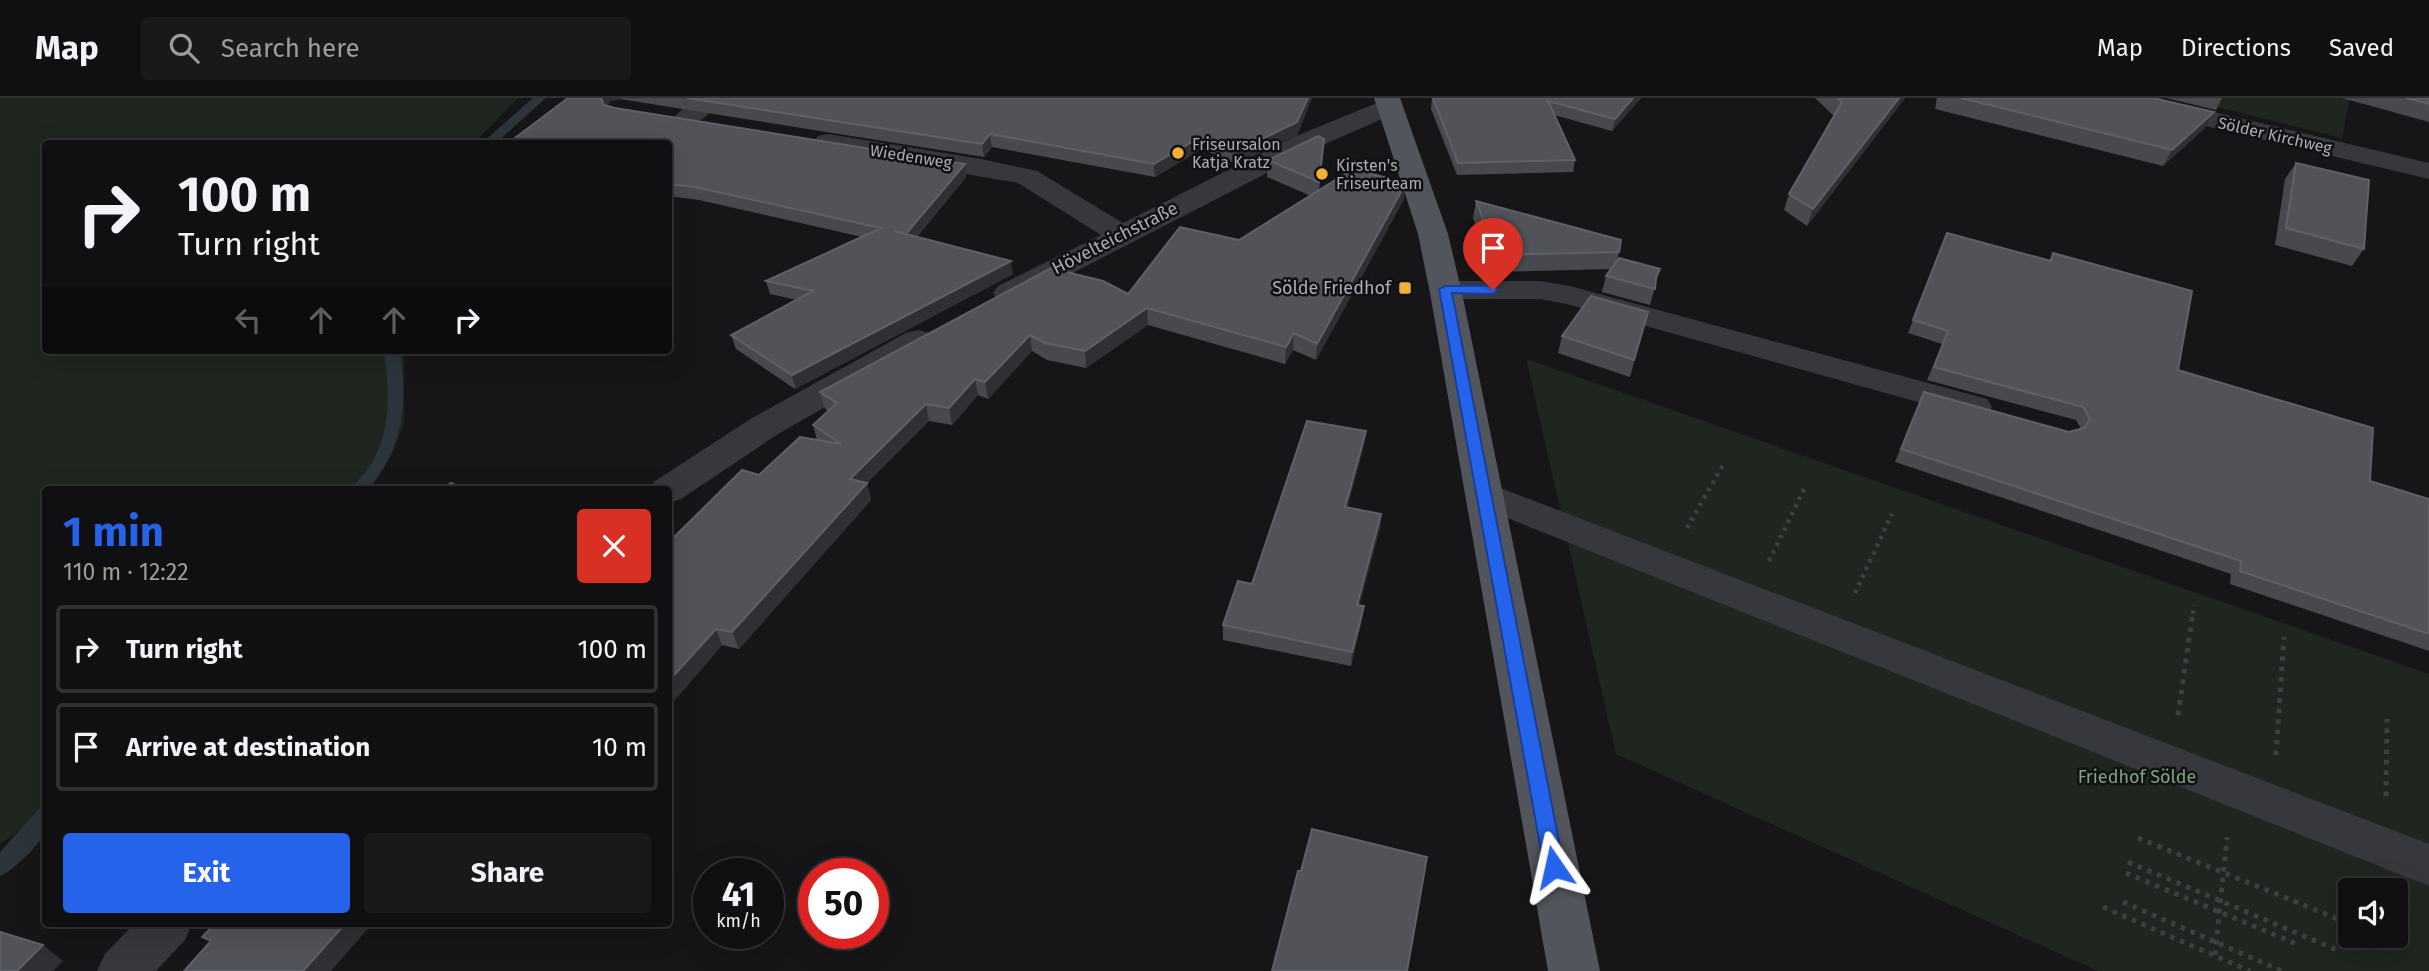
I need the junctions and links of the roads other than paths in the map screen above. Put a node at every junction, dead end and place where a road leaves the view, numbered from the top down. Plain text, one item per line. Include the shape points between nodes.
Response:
1 (2122, 98) edge
2 (1388, 102) edge
3 (806, 139) edge
4 (2429, 171) edge
5 (1122, 235) junction
6 (1445, 289) junction
7 (983, 306) edge
8 (947, 325) edge
9 (2009, 416) edge
10 (672, 487) edge
11 (1485, 495) junction
12 (2429, 865) edge
13 (164, 927) edge
14 (124, 971) edge
15 (1574, 971) edge

1 - 4 street, Sölder Kirchweg
2 - 5 street, Hövelteichstraße
2 - 6 main road via 1433,234
3 - 5 street, Wiedenweg via 1027,177
5 - 7 street, Hövelteichstraße
6 - 9 street via 1540,290 1570,295
6 - 11 main road
8 - 10 street via 776,419
11 - 12 street
11 - 15 main road
13 - 14 street

